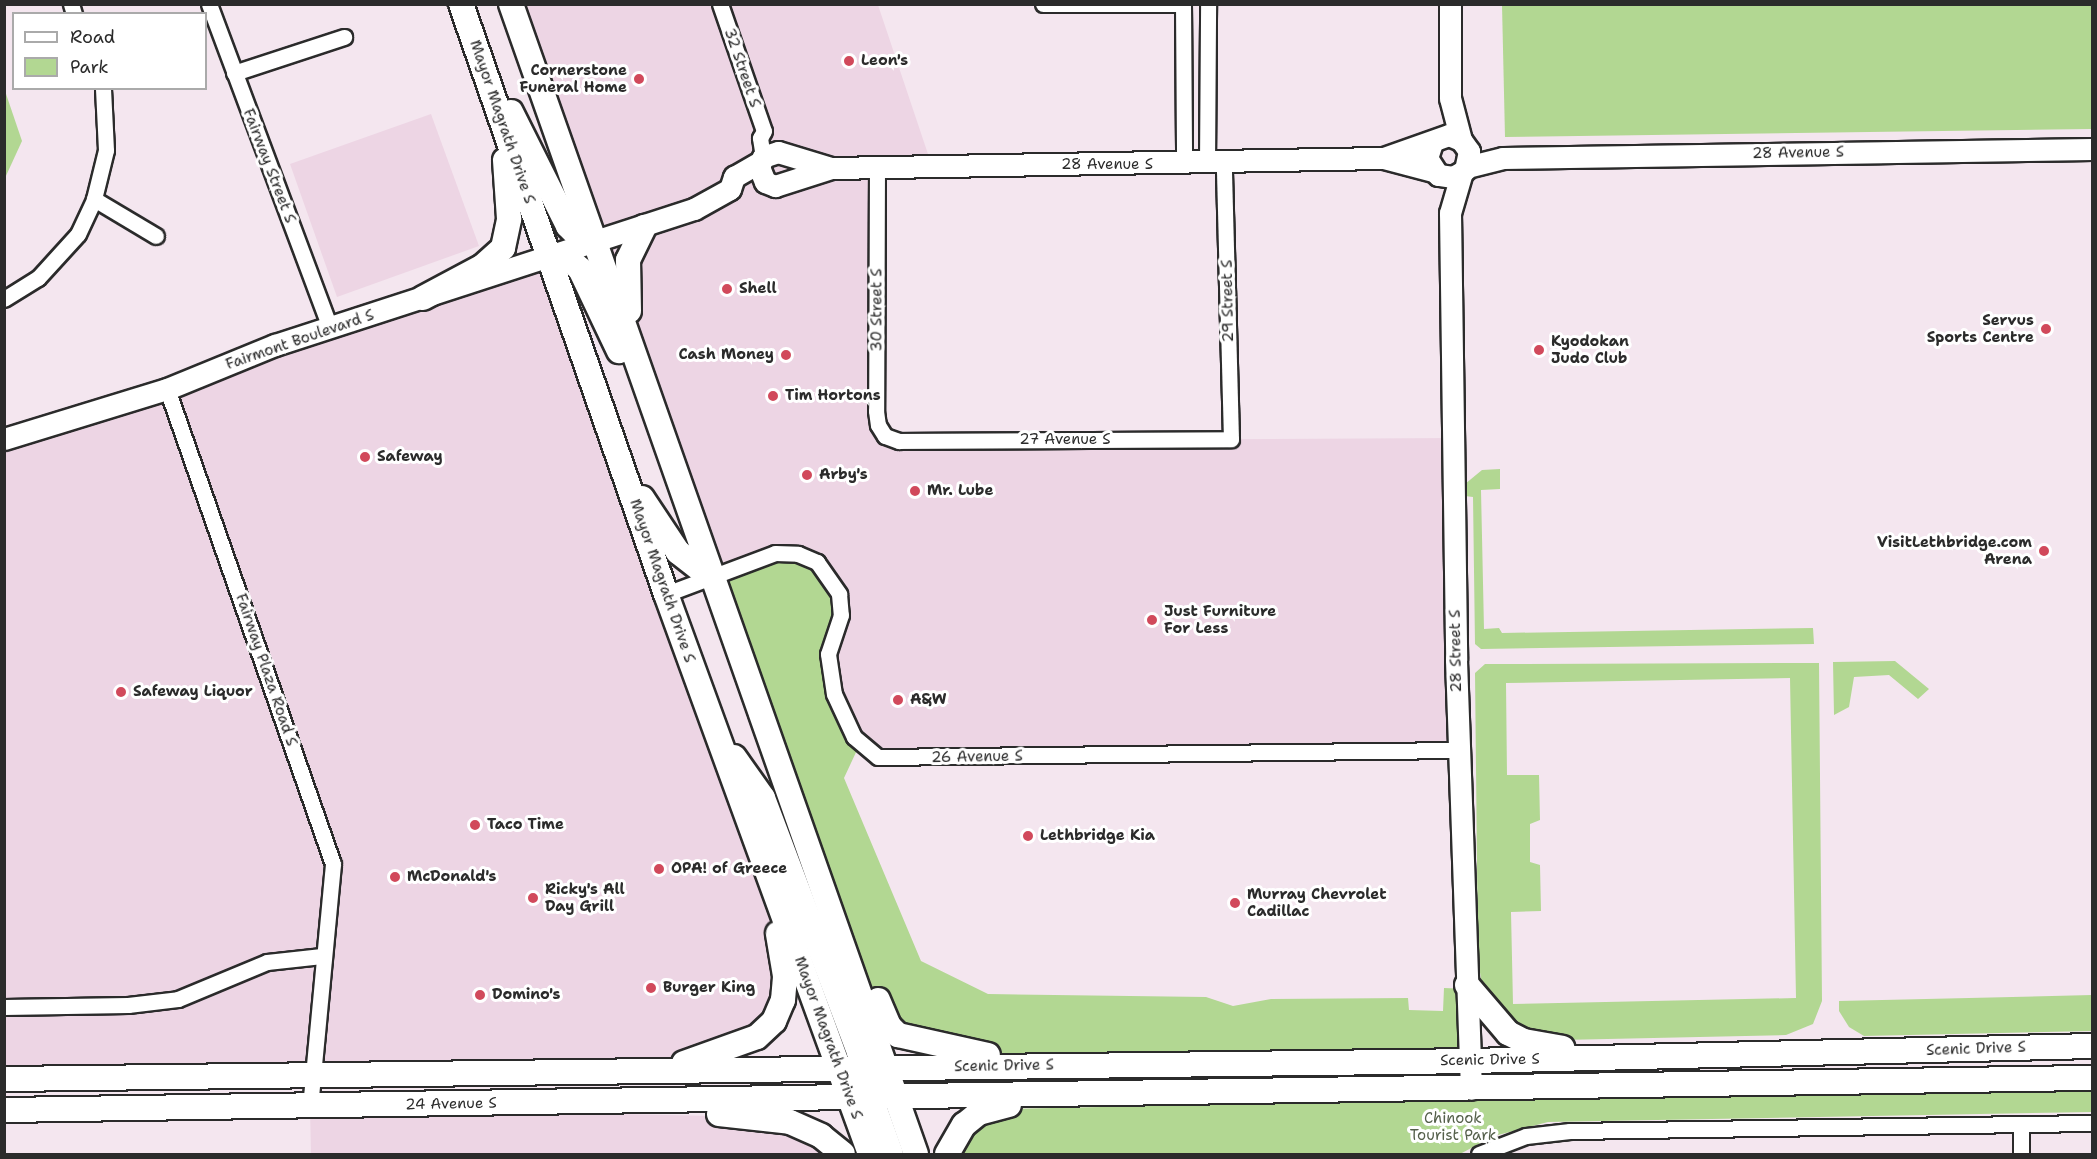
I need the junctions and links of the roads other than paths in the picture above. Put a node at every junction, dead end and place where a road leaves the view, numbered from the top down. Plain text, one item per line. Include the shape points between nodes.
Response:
1 (209, 4) edge
2 (511, 4) edge
3 (720, 4) edge
4 (1043, 4) edge
5 (1182, 4) edge
6 (1208, 4) edge
7 (1450, 4) edge
8 (465, 16) edge
9 (344, 37) dead end
10 (234, 73) junction
11 (103, 90) edge
12 (1450, 98) junction
13 (500, 119) junction
14 (1435, 140) junction
15 (1464, 142) junction
16 (2092, 148) edge
17 (1384, 158) junction
18 (1503, 158) junction
19 (771, 162) junction
20 (1185, 164) junction
21 (1216, 164) junction
22 (877, 167) junction
23 (831, 168) junction
24 (1464, 169) junction
25 (1435, 173) junction
26 (94, 199) junction
27 (1450, 213) junction
28 (644, 227) junction
29 (156, 236) dead end
30 (596, 242) junction
31 (549, 257) junction
32 (423, 298) junction
33 (4, 299) edge
34 (330, 328) junction
35 (642, 379) junction
36 (167, 389) junction
37 (4, 439) edge
38 (1231, 439) joint
39 (899, 441) joint
40 (666, 450) junction
41 (622, 467) junction
42 (710, 577) junction
43 (666, 594) junction
44 (716, 733) junction
45 (1459, 750) junction
46 (816, 865) junction
47 (769, 876) junction
48 (322, 956) junction
49 (1467, 986) junction
50 (4, 1007) edge
51 (2092, 1046) edge
52 (1605, 1058) junction
53 (1470, 1061) junction
54 (1152, 1064) junction
55 (839, 1068) junction
56 (877, 1068) junction
57 (662, 1070) junction
58 (311, 1074) junction
59 (2092, 1078) edge
60 (4, 1079) edge
61 (1471, 1089) junction
62 (1077, 1096) junction
63 (898, 1098) junction
64 (861, 1099) junction
65 (468, 1103) junction
66 (310, 1107) junction
67 (4, 1110) edge
68 (2092, 1123) edge
69 (2021, 1124) junction
70 (843, 1155) edge
71 (870, 1155) edge
72 (891, 1155) edge
73 (916, 1155) edge
74 (947, 1155) edge
75 (1479, 1155) edge
76 (2021, 1155) edge

1 - 10 street, Fairway Street S
2 - 30 main road
3 - 19 street, 32 Street S via 764,131 771,132
4 - 5 street
5 - 20 street
6 - 21 street, 29 Street S
7 - 12 street
8 - 13 main road, Mayor Magrath Drive S
8 - 30 main road via 568,226 579,237
9 - 10 street
10 - 34 street, Fairway Street S
11 - 26 street via 106,150
12 - 14 street
12 - 15 street
13 - 31 main road, Mayor Magrath Drive S
13 - 32 main road via 508,192 507,242 483,266
14 - 15 street via 1449,135
14 - 17 street
14 - 25 street via 1427,158
15 - 18 street
15 - 24 street via 1469,158
16 - 18 street, 28 Avenue S
17 - 21 street, 28 Avenue S
17 - 25 street
18 - 24 street
19 - 23 street, 28 Avenue S via 817,161
19 - 23 street, 28 Avenue S via 793,167 790,179
19 - 28 street, 28 Avenue S via 740,191 730,189 694,209
20 - 21 street, 28 Avenue S
20 - 22 street, 28 Avenue S
21 - 38 street, 29 Street S
22 - 23 street, 28 Avenue S
22 - 39 street, 30 Street S via 876,411 885,436
24 - 25 street via 1453,177
24 - 27 street
25 - 27 street
26 - 29 street
26 - 33 street via 78,234 38,278
27 - 45 street, 28 Street S
28 - 30 street, 28 Avenue S
28 - 35 main road via 628,260 625,281
30 - 31 street, Fairmont Boulevard S
30 - 35 main road
31 - 32 street, Fairmont Boulevard S
31 - 40 main road via 571,261 580,269
31 - 41 main road, Mayor Magrath Drive S
32 - 34 street, Fairmont Boulevard S
34 - 36 street, Fairmont Boulevard S
35 - 40 main road
36 - 37 street, Fairmont Boulevard S
36 - 48 street, Fairway Plaza Road S via 333,864
38 - 39 street, 27 Avenue S
40 - 42 main road
41 - 42 main road via 678,552
41 - 43 main road, Mayor Magrath Drive S
42 - 43 street, 26 Avenue S
42 - 45 street, 26 Avenue S via 776,553 808,558 830,576 839,594 841,615 828,654 828,674 845,724 864,749 878,757
42 - 46 main road
43 - 44 main road, Mayor Magrath Drive S
44 - 47 main road, Mayor Magrath Drive S
44 - 56 main road via 763,798
45 - 49 street, 28 Street S
46 - 54 main road via 889,1026 898,1035 975,1054
46 - 56 main road
47 - 55 main road, Mayor Magrath Drive S
47 - 57 main road via 785,976 783,1000 774,1021 757,1037
48 - 50 street via 267,962 178,999 128,1005
48 - 58 street, Fairway Plaza Road S
49 - 52 main road via 1489,1016 1515,1037
49 - 53 street, 28 Street S
51 - 52 main road, Scenic Drive S
52 - 53 main road, Scenic Drive S
53 - 54 main road, Scenic Drive S
53 - 61 street, 28 Street S
54 - 56 main road, Scenic Drive S
55 - 56 main road, 24 Avenue S
55 - 57 main road, 24 Avenue S
55 - 64 main road via 856,1077
56 - 63 main road via 881,1090
57 - 58 main road, 24 Avenue S
58 - 60 main road, 24 Avenue S
58 - 66 street, Fairway Plaza Road S
59 - 61 main road, Scenic Drive S
61 - 62 main road, Scenic Drive S
62 - 63 main road, Scenic Drive S
62 - 74 main road via 979,1113 964,1125
63 - 64 main road, 24 Avenue S
63 - 73 main road
64 - 65 main road, 24 Avenue S
64 - 71 main road, Mayor Magrath Drive S
64 - 72 main road
65 - 66 main road, 24 Avenue S
65 - 70 main road via 757,1117 790,1122 821,1136
66 - 67 main road, 24 Avenue S
68 - 69 street
69 - 75 street via 1570,1131 1526,1136
69 - 76 street

